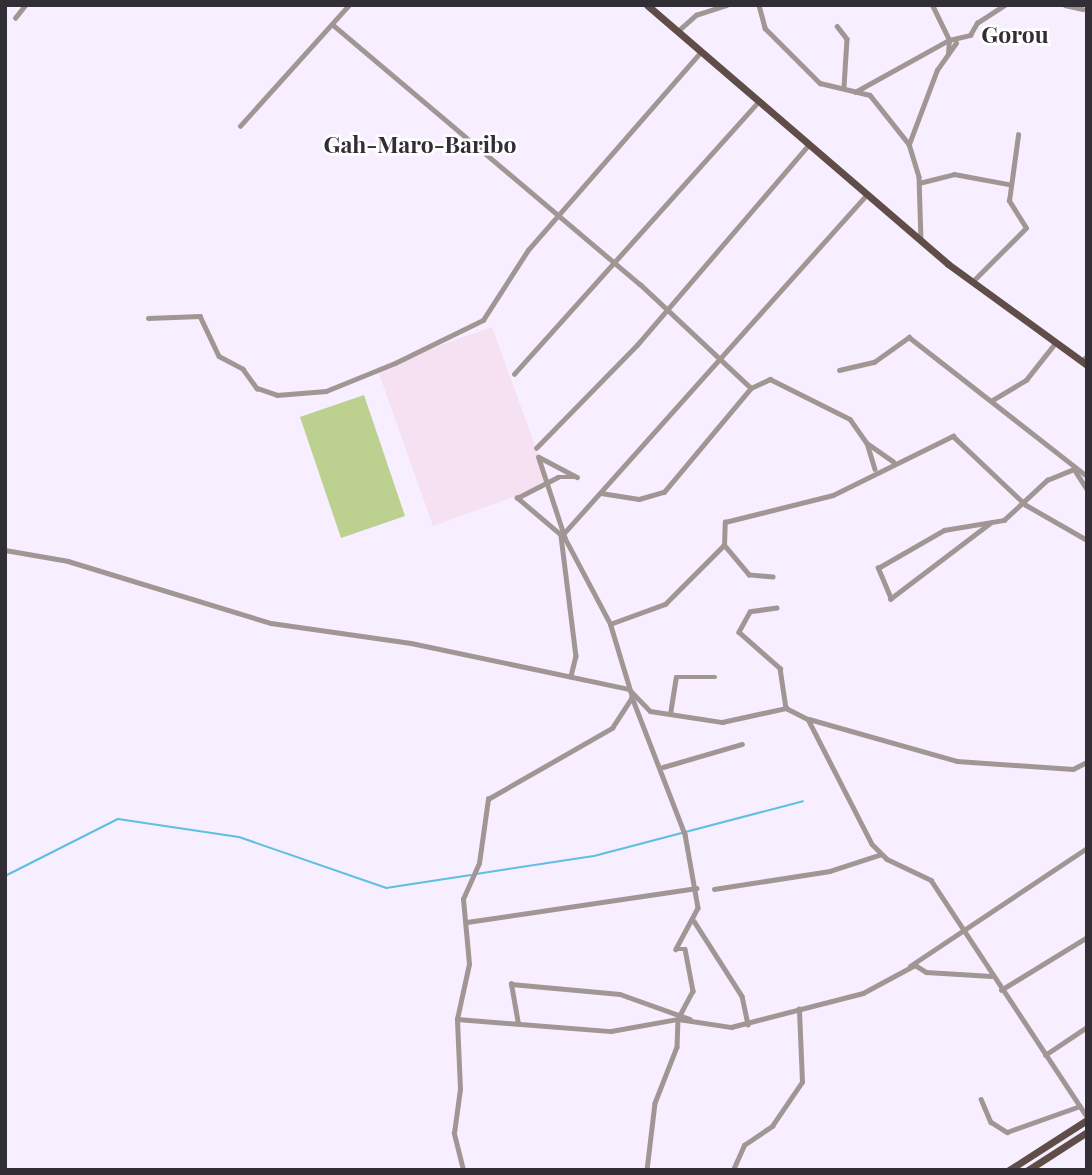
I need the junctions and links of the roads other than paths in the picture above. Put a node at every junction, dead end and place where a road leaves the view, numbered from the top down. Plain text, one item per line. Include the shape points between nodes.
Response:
1 (25, 5) edge
2 (349, 5) edge
3 (647, 5) edge
4 (726, 5) edge
5 (759, 5) edge
6 (823, 5) edge
7 (831, 5) edge
8 (932, 5) edge
9 (1005, 5) edge
10 (1065, 5) edge
11 (1083, 9) dead end
12 (15, 18) dead end
13 (332, 24) junction
14 (837, 26) dead end
15 (676, 33) junction
16 (949, 40) junction
17 (956, 43) junction
18 (700, 54) junction
19 (948, 54) junction
20 (844, 87) junction
21 (855, 92) junction
22 (757, 103) junction
23 (240, 126) dead end
24 (1018, 135) dead end
25 (909, 144) junction
26 (807, 147) junction
27 (919, 183) junction
28 (1008, 184) junction
29 (866, 195) junction
30 (556, 218) junction
31 (921, 242) junction
32 (614, 262) junction
33 (972, 282) junction
34 (665, 307) junction
35 (148, 317) dead end
36 (1056, 342) junction
37 (720, 360) junction
38 (1085, 360) edge
39 (839, 370) dead end
40 (514, 374) dead end
41 (751, 388) junction
42 (991, 401) junction
43 (867, 443) junction
44 (536, 448) dead end
45 (893, 461) junction
46 (875, 469) junction
47 (1074, 469) junction
48 (1087, 476) edge
49 (547, 482) junction
50 (1087, 489) edge
51 (601, 493) junction
52 (1026, 505) junction
53 (991, 523) junction
54 (563, 536) junction
55 (1087, 540) edge
56 (724, 545) junction
57 (5, 550) edge
58 (773, 577) dead end
59 (777, 608) dead end
60 (610, 624) junction
61 (571, 676) junction
62 (715, 677) dead end
63 (629, 689) junction
64 (632, 697) junction
65 (786, 708) junction
66 (670, 714) junction
67 (808, 719) junction
68 (742, 744) dead end
69 (1087, 762) edge
70 (663, 767) junction
71 (1087, 848) edge
72 (880, 855) junction
73 (696, 888) junction
74 (713, 889) dead end
75 (694, 921) junction
76 (467, 922) junction
77 (959, 928) junction
78 (1087, 937) edge
79 (991, 976) junction
80 (897, 977) junction
81 (1001, 990) junction
82 (799, 1009) junction
83 (681, 1012) junction
84 (457, 1019) junction
85 (678, 1019) junction
86 (690, 1019) junction
87 (518, 1024) junction
88 (748, 1024) junction
89 (1087, 1027) edge
90 (1045, 1055) junction
91 (981, 1099) dead end
92 (1080, 1106) junction
93 (1087, 1119) edge
94 (1087, 1132) edge
95 (1040, 1166) edge
96 (463, 1170) edge
97 (647, 1170) edge
98 (733, 1170) edge
99 (1009, 1170) edge
100 (1028, 1170) edge

1 - 12 street
2 - 13 street
3 - 15 main road
4 - 15 street via 696,15
5 - 20 street via 765,28 820,83
6 - 7 street
8 - 16 street
9 - 17 street
10 - 11 street
13 - 23 street
13 - 30 street
14 - 20 street via 847,39
15 - 18 main road
16 - 17 street
16 - 19 street
16 - 21 street
17 - 19 street
18 - 22 main road
18 - 30 street
19 - 25 street
20 - 21 street
21 - 25 street via 870,95
22 - 26 main road
22 - 32 street
24 - 28 street
25 - 27 street
26 - 29 main road
26 - 34 street
27 - 28 street via 954,174
27 - 31 street
28 - 33 street via 1011,207 1026,228
29 - 31 main road
29 - 37 street
30 - 32 street
30 - 35 street via 483,320 317,393 294,397 257,387 243,369 219,356 200,316
31 - 33 main road
32 - 34 street
32 - 40 street
33 - 36 main road
34 - 37 street
34 - 44 street
36 - 38 main road
36 - 42 street via 1026,380
37 - 41 street
37 - 51 street
39 - 42 street via 874,362 909,337
41 - 43 street via 778,382 850,419
41 - 51 street via 664,492 639,499
42 - 47 street
43 - 45 street
43 - 46 street
45 - 46 street
45 - 52 street via 930,452 953,436
46 - 56 street via 833,495 728,520
47 - 48 street
47 - 50 street
47 - 52 street via 1047,480
49 - 49 street via 538,457 577,477 558,477
49 - 54 street
49 - 54 street via 520,494 518,501
51 - 54 street
52 - 53 street
52 - 55 street
53 - 53 street via 895,600 891,599 878,568 944,530
54 - 60 street
54 - 61 street via 576,656
56 - 58 street via 749,575
56 - 60 street via 665,604
57 - 61 street via 68,561 271,623
59 - 65 street via 750,612 739,632 780,668
60 - 63 street
61 - 63 street
62 - 66 street via 676,677
63 - 64 street
63 - 66 street via 650,711
64 - 70 street
64 - 76 street via 612,728 488,799 479,863 463,899
65 - 66 street via 722,722
65 - 67 street
67 - 69 street via 957,761 1073,769
67 - 72 street via 821,735 827,766
68 - 70 street
70 - 73 street
71 - 77 street
72 - 74 street via 830,871
72 - 77 street via 928,876
73 - 75 street
73 - 76 street
75 - 83 street via 676,949 685,949 693,982
75 - 88 street via 742,996
76 - 84 street via 469,964
77 - 79 street
77 - 80 street
78 - 81 street
79 - 80 street via 926,972 915,965
79 - 81 street
80 - 82 street via 863,993
81 - 90 street
82 - 88 street
82 - 98 street via 802,1082 772,1126 744,1145
83 - 85 street
83 - 86 street
83 - 87 street via 603,991 511,984
84 - 87 street
84 - 96 street via 460,1089 454,1133
85 - 86 street
85 - 87 street via 611,1031
85 - 97 street via 677,1046 652,1115
86 - 88 street
89 - 90 street
90 - 92 street
91 - 92 street via 991,1122 1007,1132
92 - 93 street
93 - 99 main road
94 - 95 main road
95 - 100 main road

